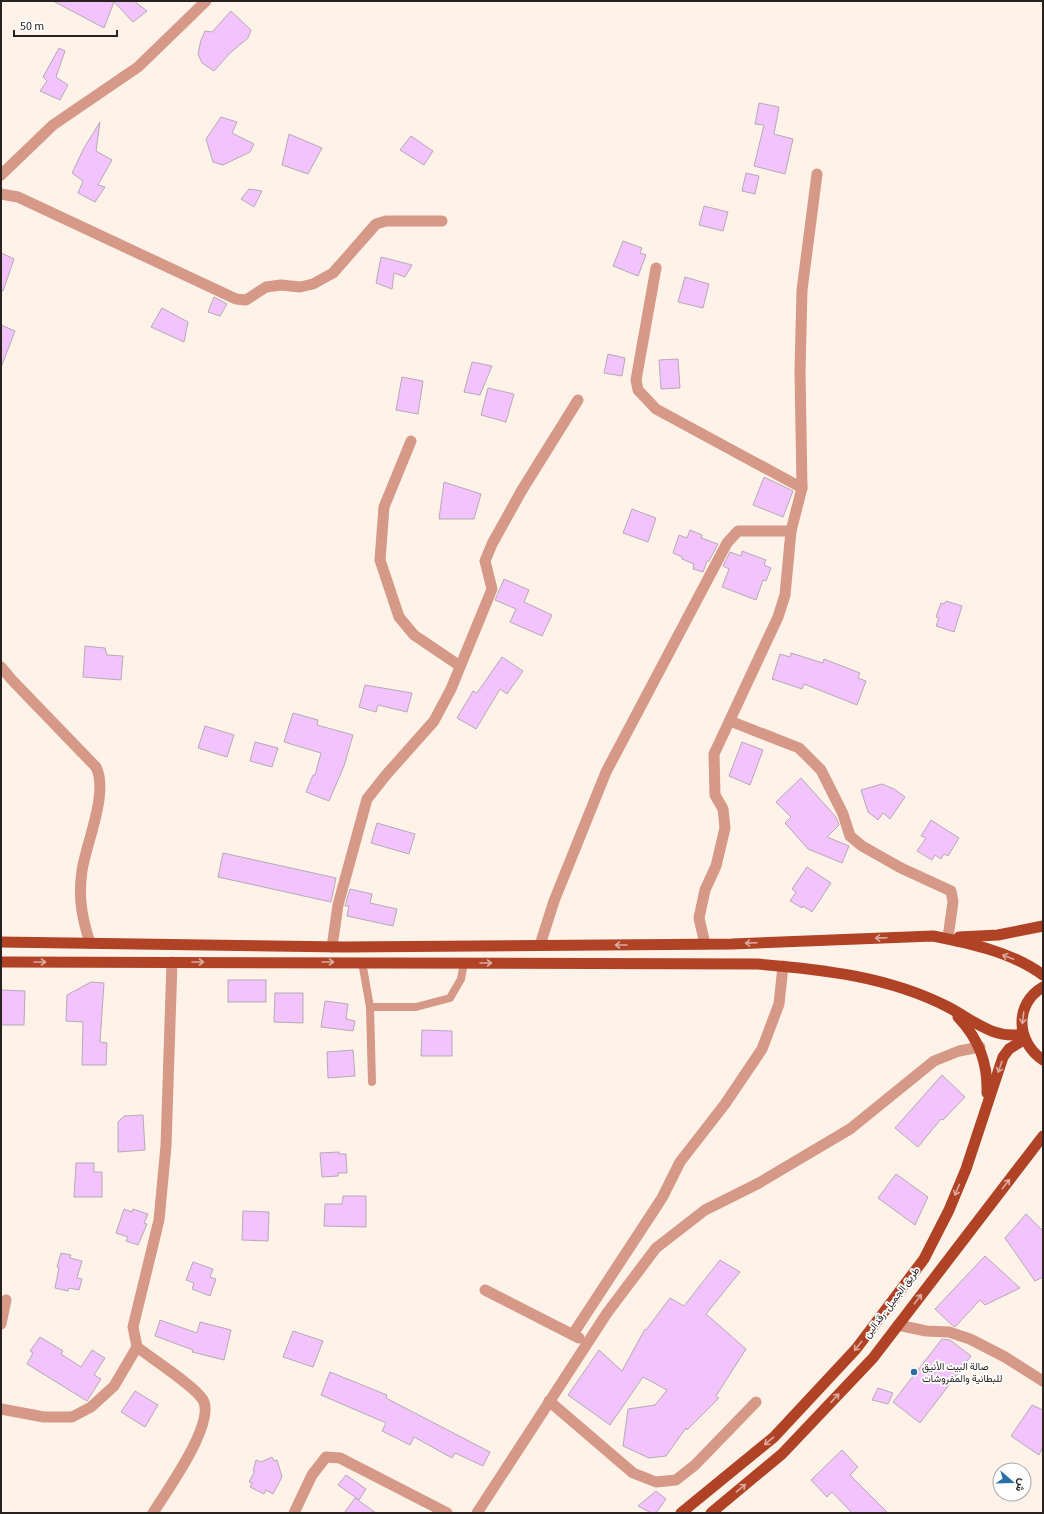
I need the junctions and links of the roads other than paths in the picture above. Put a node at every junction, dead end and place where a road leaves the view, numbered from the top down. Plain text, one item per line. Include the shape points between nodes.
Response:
1 (206, 1) edge
2 (817, 174) dead end
3 (1, 175) edge
4 (1, 194) edge
5 (442, 221) dead end
6 (656, 268) dead end
7 (578, 400) dead end
8 (411, 441) dead end
9 (802, 488) junction
10 (792, 531) junction
11 (460, 666) junction
12 (1, 667) edge
13 (730, 721) junction
14 (1043, 926) edge
15 (933, 936) junction
16 (948, 937) junction
17 (1, 942) edge
18 (90, 943) junction
19 (705, 944) junction
20 (732, 944) junction
21 (540, 945) junction
22 (332, 946) junction
23 (1, 962) edge
24 (172, 962) junction
25 (362, 962) junction
26 (464, 962) junction
27 (733, 963) junction
28 (783, 966) junction
29 (1043, 975) edge
30 (1043, 987) edge
31 (370, 1007) junction
32 (949, 1008) junction
33 (1024, 1037) junction
34 (980, 1047) junction
35 (1043, 1060) edge
36 (372, 1082) dead end
37 (984, 1111) junction
38 (1043, 1136) edge
39 (485, 1290) dead end
40 (6, 1300) dead end
41 (1, 1324) edge
42 (898, 1325) junction
43 (573, 1334) junction
44 (587, 1343) junction
45 (136, 1347) junction
46 (1043, 1381) edge
47 (549, 1401) junction
48 (756, 1402) dead end
49 (1, 1409) edge
50 (481, 1511) edge
51 (153, 1513) edge
52 (294, 1513) edge
53 (448, 1513) edge
54 (681, 1513) edge
55 (711, 1513) edge

1 - 3 street via 138,66 53,124
2 - 9 street via 802,290
4 - 5 street via 18,197 236,299 246,300 266,287 300,287 313,284 333,273 376,224 386,221
6 - 9 street via 636,380 638,390 656,409
7 - 11 street via 492,544 485,561 492,588
8 - 11 street via 384,507 380,560 399,617 414,635
9 - 10 street
10 - 13 street via 785,595 778,617
10 - 21 street via 738,531 727,543 606,772 554,901
11 - 22 street via 434,721 367,799 338,905
12 - 18 street via 99,773 97,810 82,870 80,889 82,919
13 - 16 street via 800,748 821,770 843,814 850,836 862,846 901,868 951,891 953,902
13 - 19 street via 714,754 715,795 723,809 725,828 716,866 705,890 699,918
14 - 16 main road via 998,935
15 - 16 main road
15 -> 20 main road
29 -> 15 main road via 1009,957 964,942
17 - 18 main road
18 - 22 main road
19 - 20 main road
19 -> 21 main road
20 - 27 main road
21 - 22 main road
23 -> 24 main road
24 -> 25 main road
24 - 45 street via 166,1146 158,1220 133,1327
25 - 26 main road
25 - 31 lane
26 -> 27 main road
26 - 31 lane via 461,979 450,998 416,1007
27 - 28 main road
28 - 32 main road via 882,982 925,996
28 - 43 street via 779,1004 762,1050 725,1104 680,1162 662,1198
30 -> 33 main road via 1032,995 1024,1009
31 - 36 lane
32 - 33 main road via 996,1034
32 - 34 main road via 967,1027
33 - 35 main road via 1029,1048
33 -> 37 main road, طريق الجميل -رقدالين via 1008,1049 1003,1057
34 - 37 main road via 987,1078
34 - 44 street via 958,1051 934,1061 850,1129 759,1183 705,1210 678,1229 656,1248
37 -> 54 main road, طريق الجميل -رقدالين via 957,1190 924,1258 856,1349 774,1436
42 -> 38 main road, طريق الجميل -رقدالين
39 - 43 street
40 - 41 street
42 - 46 street via 926,1331 949,1332 970,1339 1006,1356
55 -> 42 main road, طريق الجميل -رقدالين via 782,1454 873,1358
43 - 44 street
44 - 47 street
45 - 49 street via 114,1386 91,1407 72,1417 44,1417
45 - 51 street via 203,1399 207,1410 196,1444
47 - 48 street via 633,1473 656,1482 676,1480 696,1465
47 - 50 street
52 - 53 street via 312,1474 326,1457 340,1458

